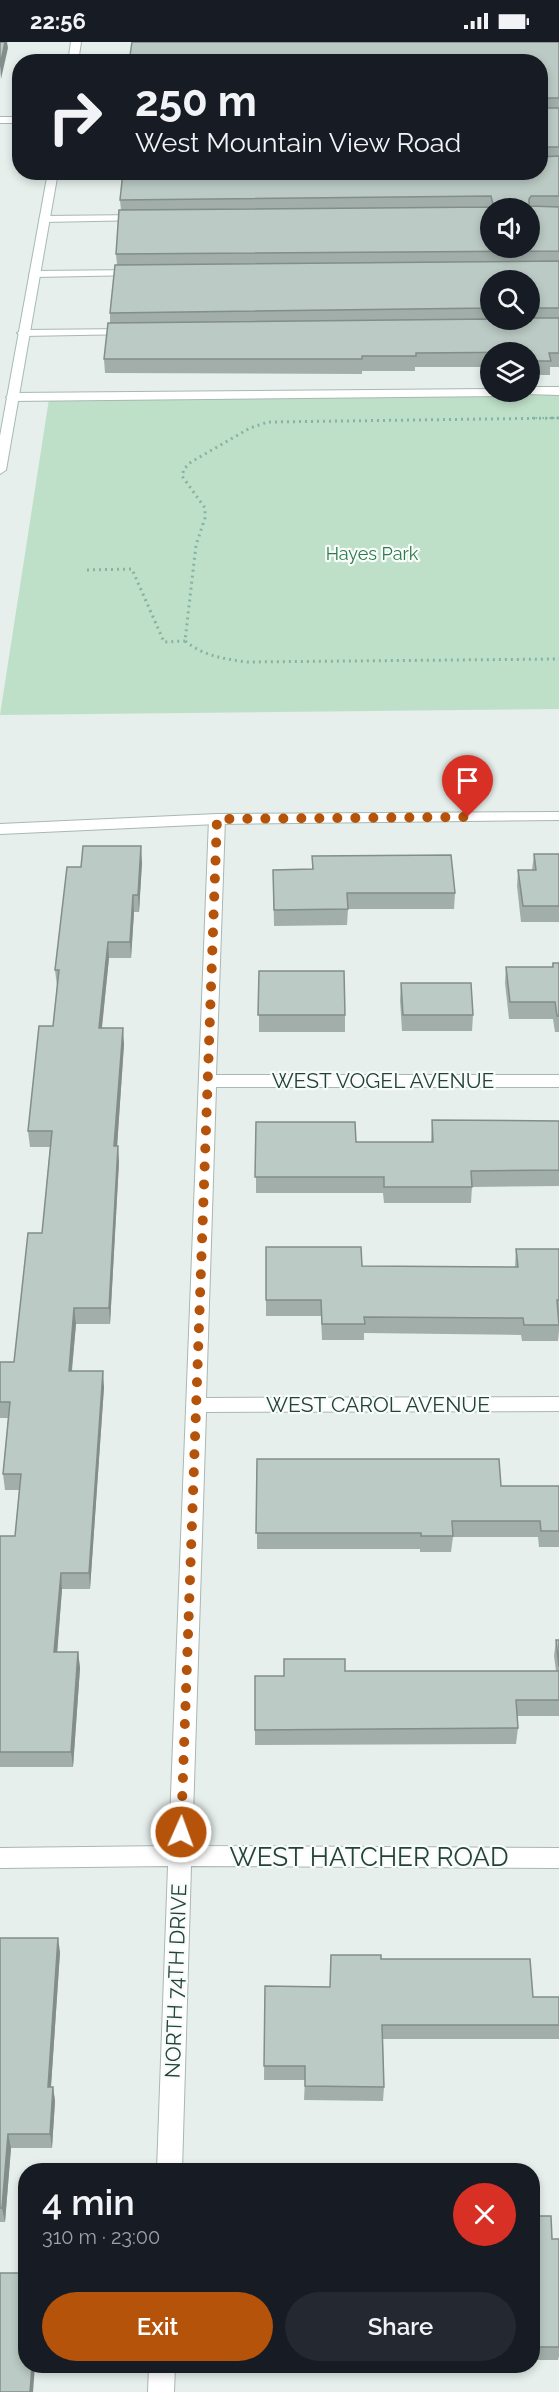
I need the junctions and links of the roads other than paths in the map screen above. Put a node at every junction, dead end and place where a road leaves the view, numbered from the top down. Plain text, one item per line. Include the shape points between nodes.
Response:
1 (51, 180) edge
2 (152, 218) edge
3 (44, 219) junction
4 (153, 273) edge
5 (34, 274) junction
6 (147, 332) edge
7 (23, 333) junction
8 (540, 391) edge
9 (559, 391) edge
10 (480, 392) edge
11 (12, 397) junction
12 (0, 470) edge
13 (559, 816) edge
14 (217, 819) junction
15 (0, 829) edge
16 (207, 1081) junction
17 (559, 1081) edge
18 (559, 1404) edge
19 (196, 1405) junction
20 (180, 1856) junction
21 (0, 1858) edge
22 (559, 1858) edge
23 (169, 2163) edge
24 (162, 2373) edge
25 (161, 2392) edge

1 - 3 street
2 - 3 street
3 - 5 street
4 - 5 street
5 - 7 street
6 - 7 street
7 - 11 street
8 - 9 street
10 - 11 street
11 - 12 street
13 - 14 street
14 - 15 street
14 - 16 street, NORTH 74TH DRIVE
16 - 17 street, WEST VOGEL AVENUE
16 - 19 street, NORTH 74TH DRIVE
18 - 19 street, WEST CAROL AVENUE
19 - 20 street, NORTH 74TH DRIVE
20 - 21 street, WEST HATCHER ROAD
20 - 22 street, WEST HATCHER ROAD
20 - 23 street, NORTH 74TH DRIVE
24 - 25 street

